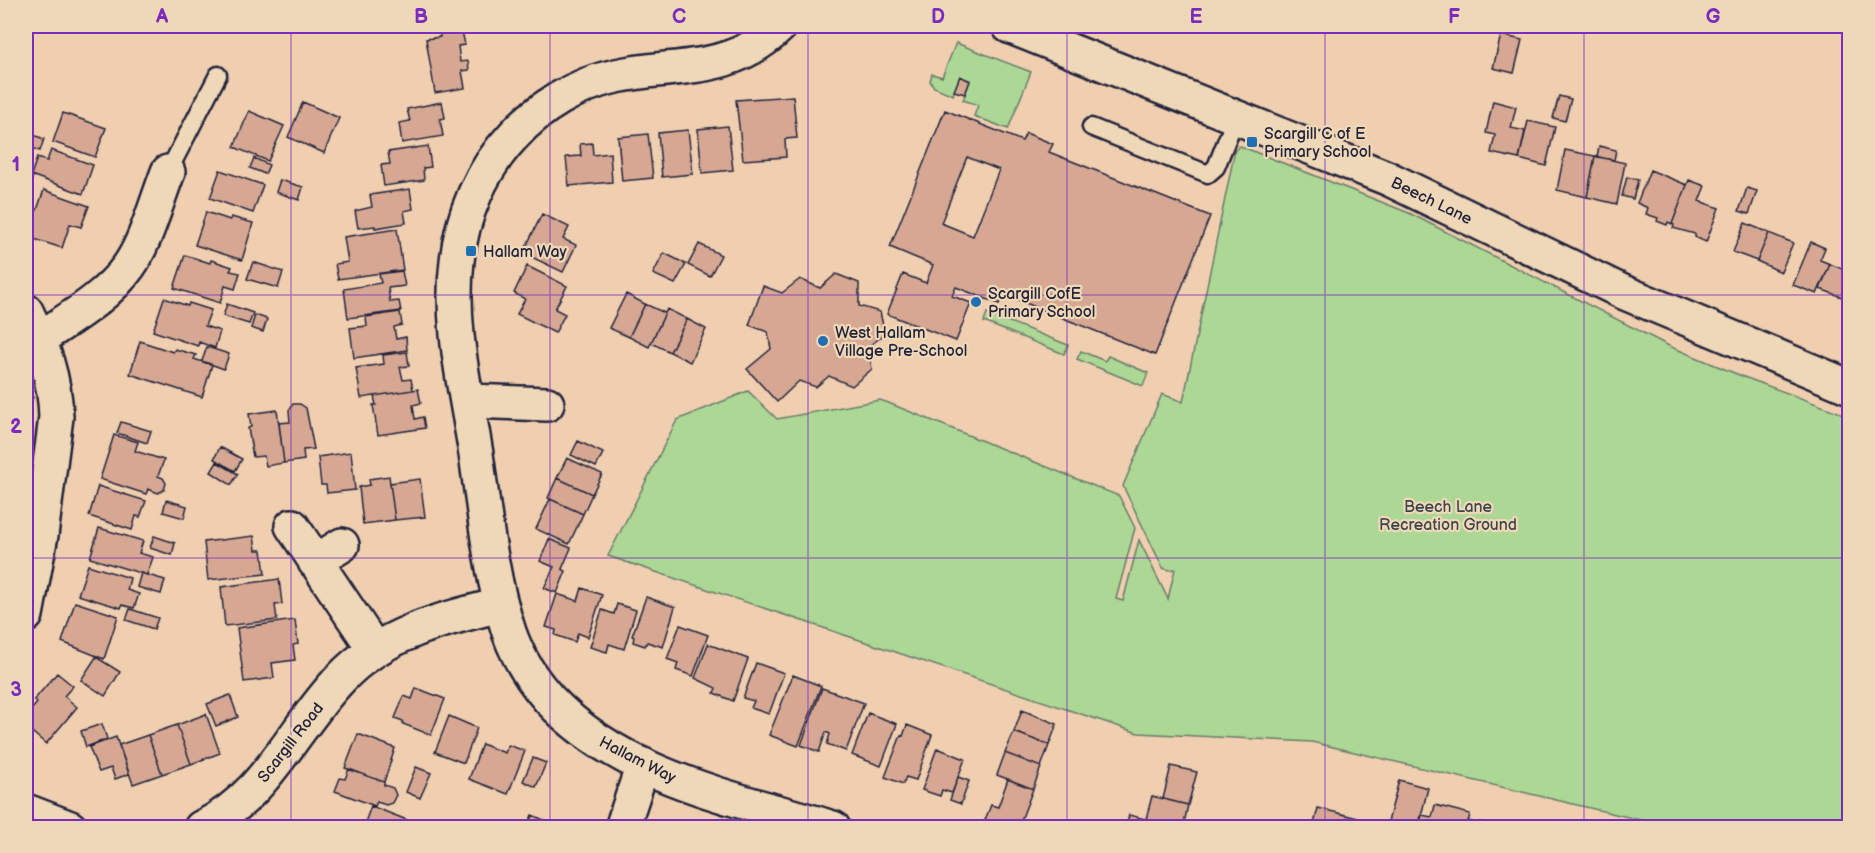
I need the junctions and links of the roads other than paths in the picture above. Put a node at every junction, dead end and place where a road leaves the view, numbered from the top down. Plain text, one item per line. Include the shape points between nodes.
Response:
1 (780, 26) edge
2 (1009, 26) edge
3 (218, 75) dead end
4 (1236, 117) junction
5 (1091, 127) dead end
6 (154, 185) joint
7 (32, 325) edge
8 (1850, 387) edge
9 (468, 401) junction
10 (547, 404) dead end
11 (292, 526) dead end
12 (501, 605) junction
13 (26, 615) edge
14 (375, 650) junction
15 (643, 765) junction
16 (26, 811) edge
17 (70, 828) edge
18 (201, 828) edge
19 (622, 828) edge
20 (833, 828) edge

1 - 9 street, Hallam Way via 751,47 713,63 591,83 544,109 504,146 471,202 457,260 456,314
2 - 4 street, Beech Lane
3 - 6 lane
4 - 5 lane via 1216,167 1208,174
4 - 8 street, Beech Lane via 1387,178 1623,292
6 - 7 street via 138,251 120,278 94,301
7 - 13 street via 52,375 56,417
9 - 10 street
9 - 12 street, Hallam Way
11 - 14 street via 328,553
12 - 14 street, Scargill Road via 401,634
12 - 15 street, Hallam Way via 519,657 550,700 594,737
14 - 18 street, Scargill Road via 340,678 262,781 226,814
15 - 19 street
15 - 20 street, Hallam Way via 707,790
16 - 17 street

